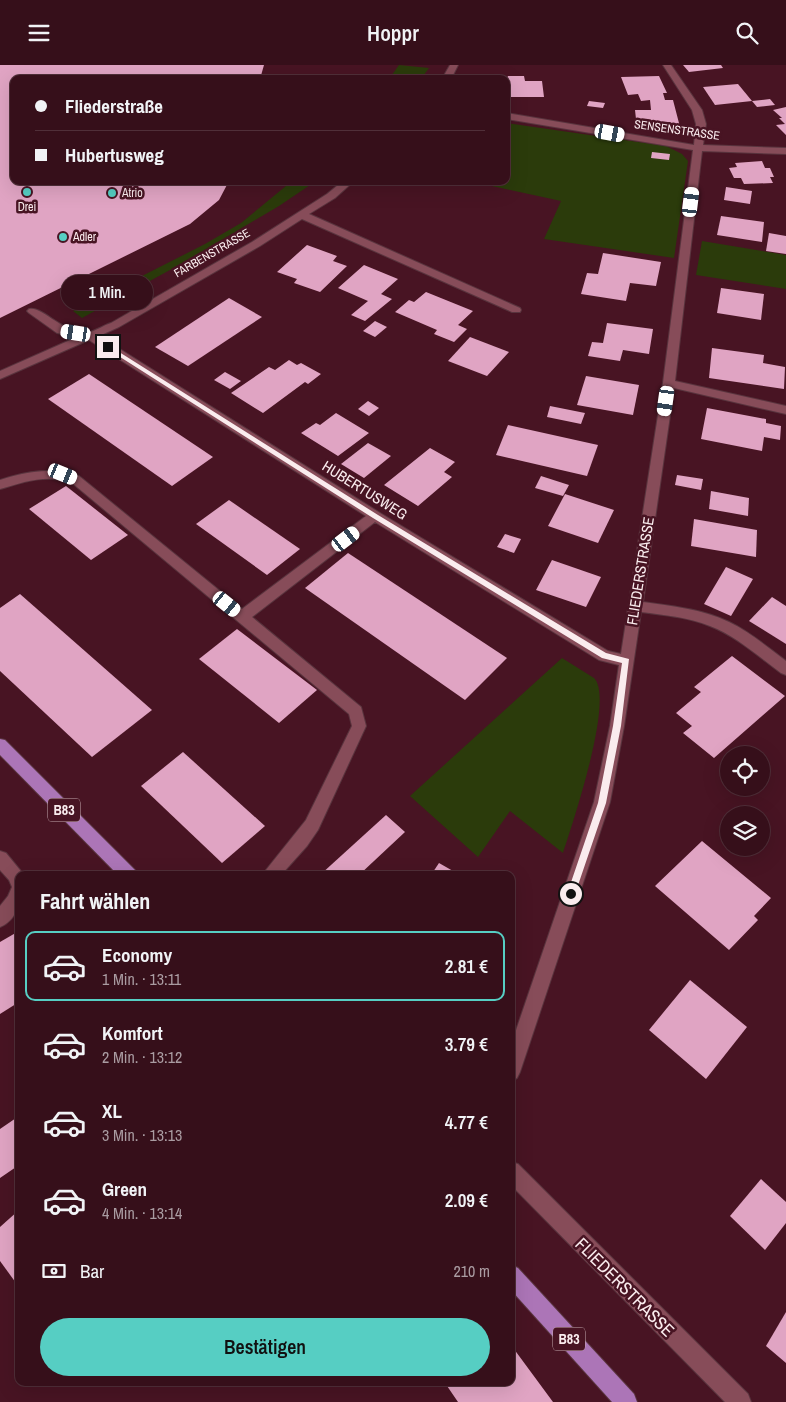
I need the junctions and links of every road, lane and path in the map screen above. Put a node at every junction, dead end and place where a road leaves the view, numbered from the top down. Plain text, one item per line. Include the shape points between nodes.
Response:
1 (667, 65) edge
2 (510, 118) edge
3 (697, 148) junction
4 (786, 151) edge
5 (344, 185) edge
6 (302, 215) junction
7 (516, 310) dead end
8 (33, 311) dead end
9 (90, 336) junction
10 (0, 375) edge
11 (669, 383) junction
12 (786, 410) edge
13 (0, 485) edge
14 (376, 517) junction
15 (635, 606) junction
16 (242, 617) junction
17 (626, 661) junction
18 (786, 669) edge
19 (0, 745) edge
20 (0, 857) edge
21 (124, 871) edge
22 (274, 871) edge
23 (15, 875) edge
24 (15, 901) edge
25 (0, 919) edge
26 (515, 1060) edge
27 (515, 1175) edge
28 (515, 1279) edge
29 (626, 1402) edge
30 (740, 1402) edge

1 - 3 street, FLIEDERSTRASSE via 697,109 701,124
2 - 3 street, SENSENSTRASSE
3 - 4 street, SENSENSTRASSE
3 - 11 street, FLIEDERSTRASSE
5 - 6 street, FARBENSTRASSE
6 - 7 street
6 - 9 street, FARBENSTRASSE via 115,325
8 - 9 street via 61,331
9 - 10 street, FARBENSTRASSE
9 - 14 street, HUBERTUSWEG
11 - 12 street
11 - 15 street, FLIEDERSTRASSE
13 - 16 street via 48,473 75,479
14 - 16 street
14 - 17 street, HUBERTUSWEG via 604,656
15 - 17 street, FLIEDERSTRASSE
15 - 18 street via 684,613 716,623
16 - 22 street via 356,711 359,726 312,825
17 - 26 street, FLIEDERSTRASSE via 602,803
19 - 21 main road, B83
20 - 23 street
24 - 25 street
27 - 30 street, FLIEDERSTRASSE
28 - 29 main road, B83

